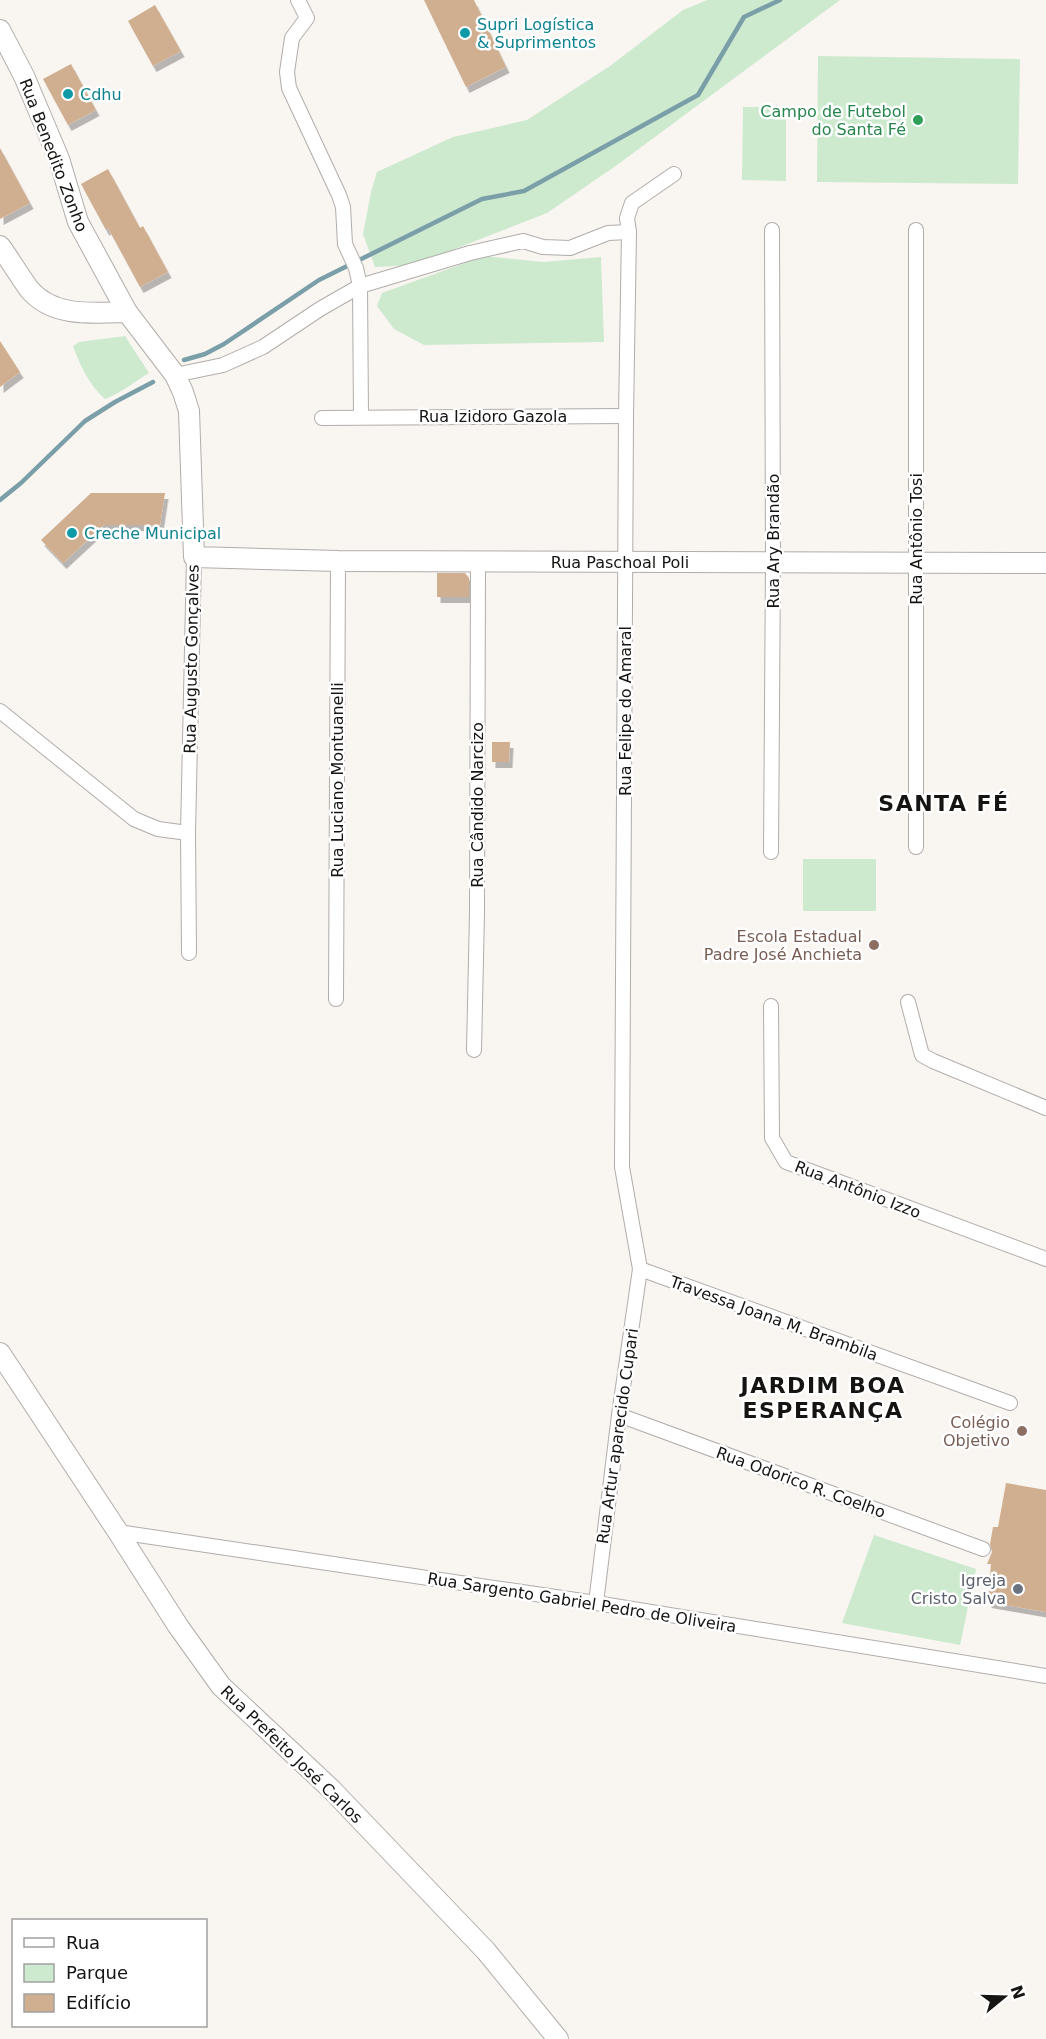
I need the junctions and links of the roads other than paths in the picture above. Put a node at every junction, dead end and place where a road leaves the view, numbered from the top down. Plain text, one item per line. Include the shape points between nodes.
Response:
1 (298, 0) edge
2 (0, 30) edge
3 (674, 174) dead end
4 (772, 230) dead end
5 (916, 230) dead end
6 (629, 232) junction
7 (0, 246) edge
8 (360, 286) junction
9 (127, 312) junction
10 (175, 375) junction
11 (361, 416) junction
12 (626, 416) junction
13 (322, 418) dead end
14 (194, 557) junction
15 (338, 561) junction
16 (478, 561) junction
17 (626, 562) junction
18 (773, 562) junction
19 (915, 563) junction
20 (1046, 563) edge
21 (0, 711) edge
22 (188, 833) junction
23 (916, 847) dead end
24 (771, 852) dead end
25 (189, 953) dead end
26 (336, 999) dead end
27 (908, 1002) dead end
28 (771, 1006) dead end
29 (474, 1050) dead end
30 (1046, 1108) edge
31 (1046, 1259) edge
32 (640, 1269) junction
33 (0, 1353) edge
34 (1010, 1403) dead end
35 (619, 1414) junction
36 (118, 1532) junction
37 (983, 1549) dead end
38 (596, 1603) junction
39 (1046, 1676) edge
40 (558, 2039) edge

1 - 8 street via 307,18 292,38 289,88 339,195 345,244
2 - 9 street, Rua Benedito Zonho via 59,159 78,222
3 - 6 street, Rua Felipe do Amaral via 632,203 627,218
4 - 18 street, Rua Ary Brandão
5 - 19 street, Rua Antônio Tosi
6 - 8 street via 608,233 570,248 523,241
6 - 12 street, Rua Felipe do Amaral
7 - 9 street via 31,291 53,306 81,314
8 - 10 street via 263,347 223,365
8 - 11 street
9 - 10 street, Rua Augusto Gonçalves
10 - 14 street, Rua Augusto Gonçalves via 189,411
11 - 12 street, Rua Izidoro Gazola
11 - 13 street, Rua Izidoro Gazola
12 - 17 street, Rua Felipe do Amaral
14 - 15 street, Rua Paschoal Poli
14 - 22 street, Rua Augusto Gonçalves
15 - 16 street, Rua Paschoal Poli
15 - 26 street, Rua Luciano Montuanelli
16 - 17 street, Rua Paschoal Poli
16 - 29 street, Rua Cândido Narcizo
17 - 18 street, Rua Paschoal Poli
17 - 32 street, Rua Felipe do Amaral via 622,1167
18 - 19 street, Rua Paschoal Poli
18 - 24 street, Rua Ary Brandão
19 - 20 street, Rua Paschoal Poli
19 - 23 street, Rua Antônio Tosi
21 - 22 street via 134,819 158,829
22 - 25 street, Rua Augusto Gonçalves
27 - 30 street via 922,1055
28 - 31 street, Rua Antônio Izzo via 772,1138 786,1162
32 - 34 street, Travessa Joana M. Brambila
32 - 35 street, Rua Artur aparecido Cupari
33 - 36 street, Rua Prefeito José Carlos
35 - 37 street, Rua Odorico R. Coelho
35 - 38 street, Rua Artur aparecido Cupari
36 - 38 street, Rua Sargento Gabriel Pedro de Oliveira
36 - 40 street, Rua Prefeito José Carlos via 221,1686 353,1811 486,1951
38 - 39 street, Rua Sargento Gabriel Pedro de Oliveira

